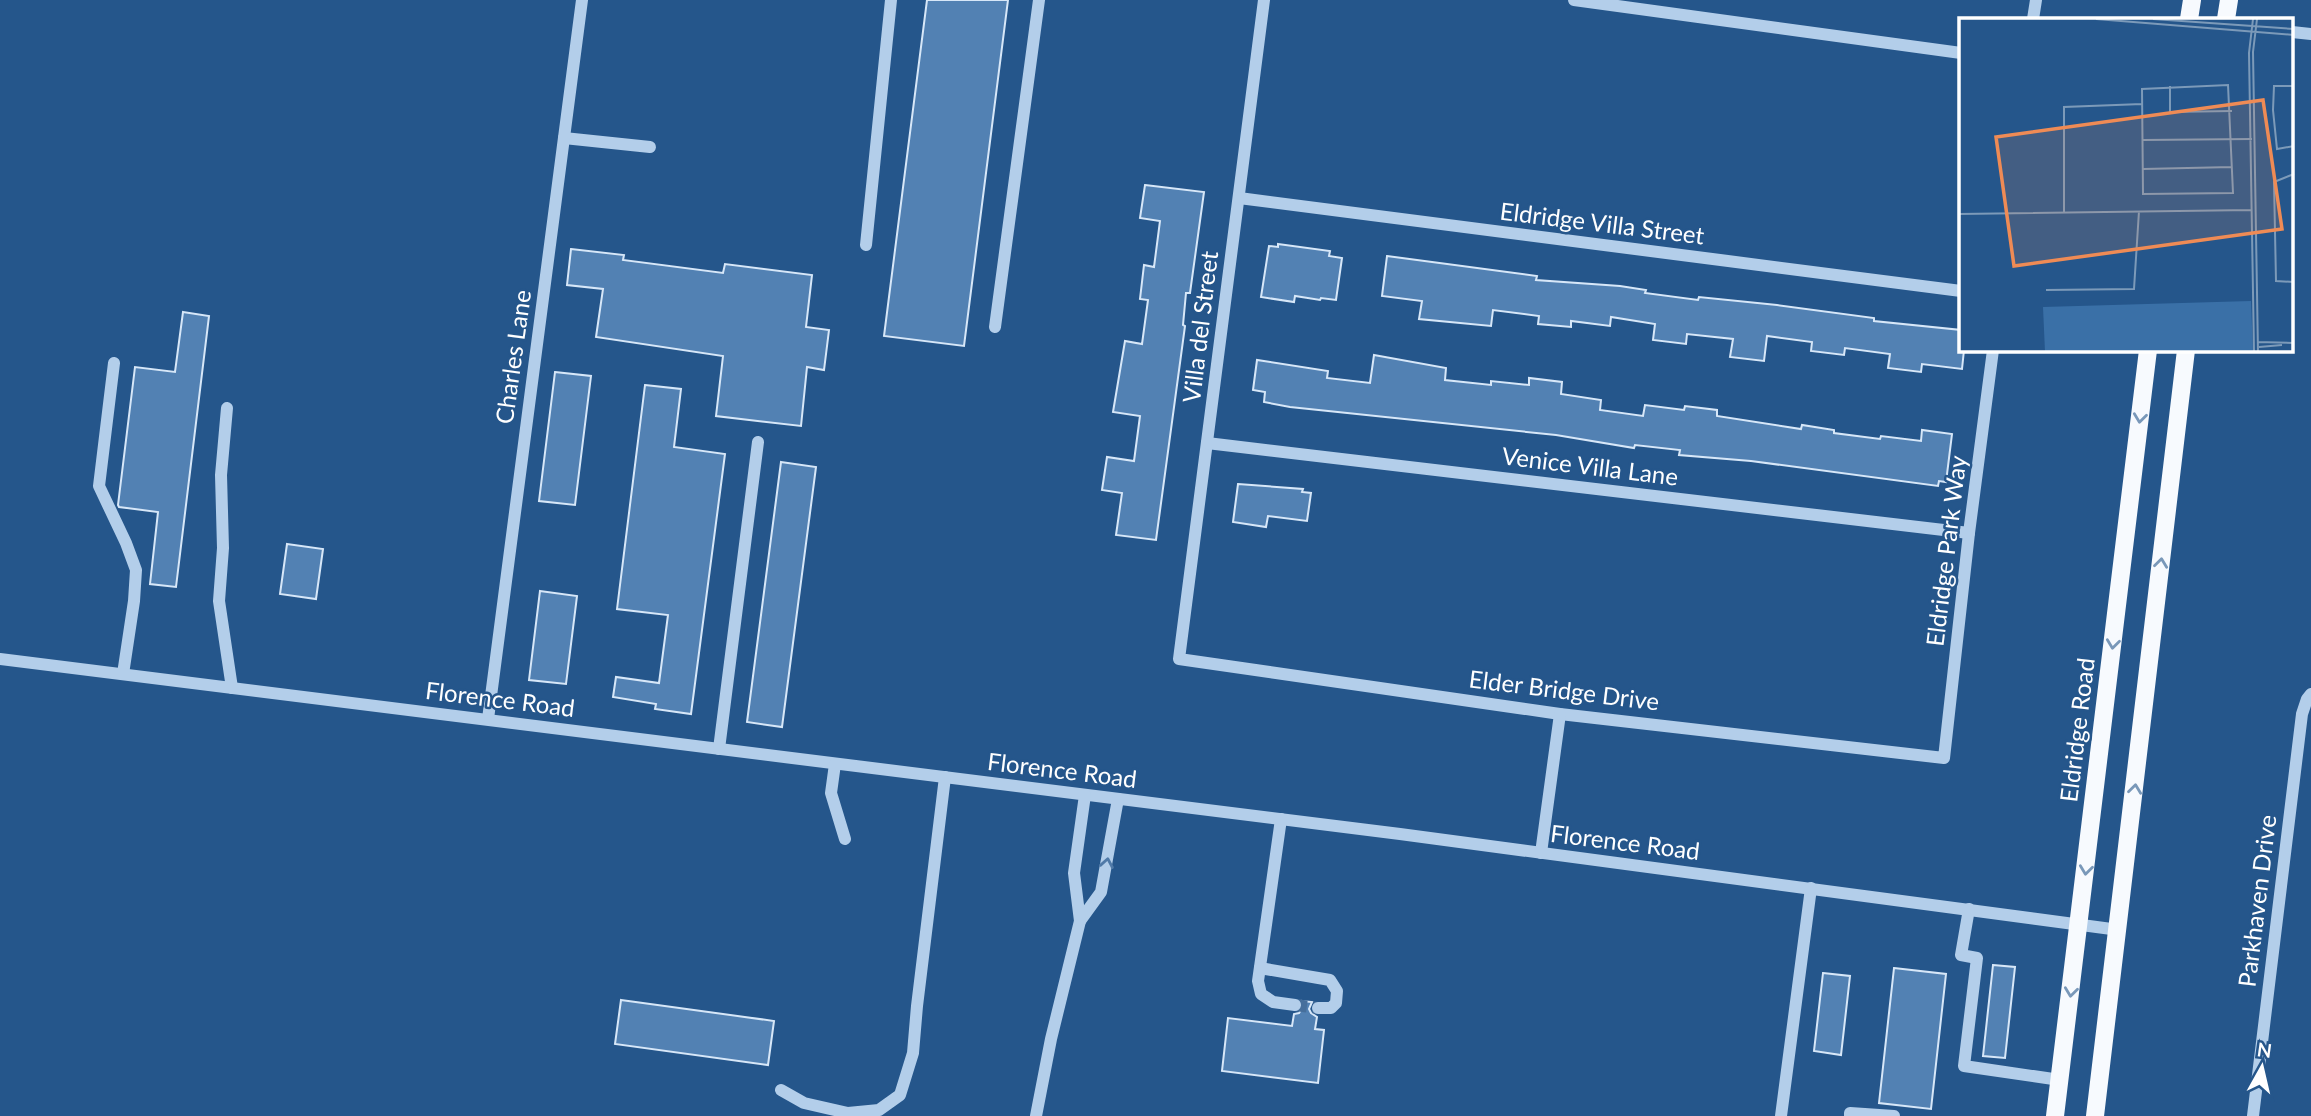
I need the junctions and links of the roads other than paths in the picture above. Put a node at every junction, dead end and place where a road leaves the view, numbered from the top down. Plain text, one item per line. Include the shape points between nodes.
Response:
1 (582, 0) edge
2 (891, 0) edge
3 (1039, 0) edge
4 (1264, 0) edge
5 (1574, 0) edge
6 (2036, 0) edge
7 (2229, 0) edge
8 (2034, 18) edge
9 (2226, 18) edge
10 (1959, 53) edge
11 (564, 138) junction
12 (650, 147) dead end
13 (1238, 198) junction
14 (866, 245) dead end
15 (1959, 291) edge
16 (995, 327) dead end
17 (1993, 352) edge
18 (2148, 352) edge
19 (2186, 352) edge
20 (114, 363) dead end
21 (227, 408) dead end
22 (758, 442) dead end
23 (1207, 443) junction
24 (1969, 533) junction
25 (0, 659) edge
26 (1179, 659) joint
27 (122, 674) junction
28 (232, 688) junction
29 (2311, 694) edge
30 (1560, 713) junction
31 (488, 719) junction
32 (719, 748) junction
33 (1944, 758) joint
34 (835, 764) junction
35 (945, 777) junction
36 (1086, 795) junction
37 (1118, 799) junction
38 (1281, 819) junction
39 (845, 839) dead end
40 (1541, 853) junction
41 (1811, 888) junction
42 (1969, 909) junction
43 (1080, 921) junction
44 (2079, 925) junction
45 (2119, 930) junction
46 (1260, 968) junction
47 (1295, 1005) tunnel mouth
48 (1318, 1008) dead end
49 (2060, 1080) junction
50 (781, 1090) dead end
51 (1036, 1116) edge
52 (1781, 1116) edge
53 (1850, 1116) edge
54 (1894, 1116) edge
55 (2055, 1116) edge
56 (2095, 1116) edge
57 (2253, 1116) edge

1 - 11 street, Charles Lane
2 - 14 street
3 - 16 street
4 - 13 street, Villa del Street
5 - 10 street
6 - 8 street
7 - 9 main road
11 - 12 street
11 - 31 street, Charles Lane
13 - 15 street, Eldridge Villa Street
13 - 23 street, Villa del Street
17 - 24 street, Eldridge Park Way
18 -> 44 main road, Eldridge Road
45 -> 19 main road
20 - 27 street via 99,486 136,570
21 - 28 street via 219,601
22 - 32 street
23 - 24 street, Venice Villa Lane
23 - 26 street, Villa del Street
24 - 33 street, Eldridge Park Way
25 - 27 street, Florence Road
26 - 30 street, Elder Bridge Drive
27 - 28 street, Florence Road
28 - 31 street, Florence Road
29 - 57 street, Parkhaven Drive via 2302,714
30 - 33 street, Elder Bridge Drive
30 - 40 street
31 - 32 street, Florence Road
32 - 34 street, Florence Road
34 - 35 street, Florence Road
34 - 39 street via 831,793
35 - 36 street, Florence Road
35 - 50 street via 913,1054 900,1096 879,1110 848,1113 804,1104
36 - 37 street, Florence Road
36 - 43 street via 1074,873
37 - 38 street, Florence Road
43 -> 37 street via 1101,892
38 - 40 street, Florence Road
38 - 46 street
40 - 41 street, Florence Road
41 - 42 street, Florence Road
41 - 52 street
42 - 44 street, Florence Road
42 - 49 street via 1961,955 1977,958 1964,1066
43 - 51 street
44 - 45 street, Florence Road
44 -> 49 main road, Eldridge Road
45 - 56 main road
46 - 47 street via 1261,994 1273,1002
46 - 48 street via 1330,980 1338,991 1336,1003
49 - 55 main road, Eldridge Road
53 - 54 street

